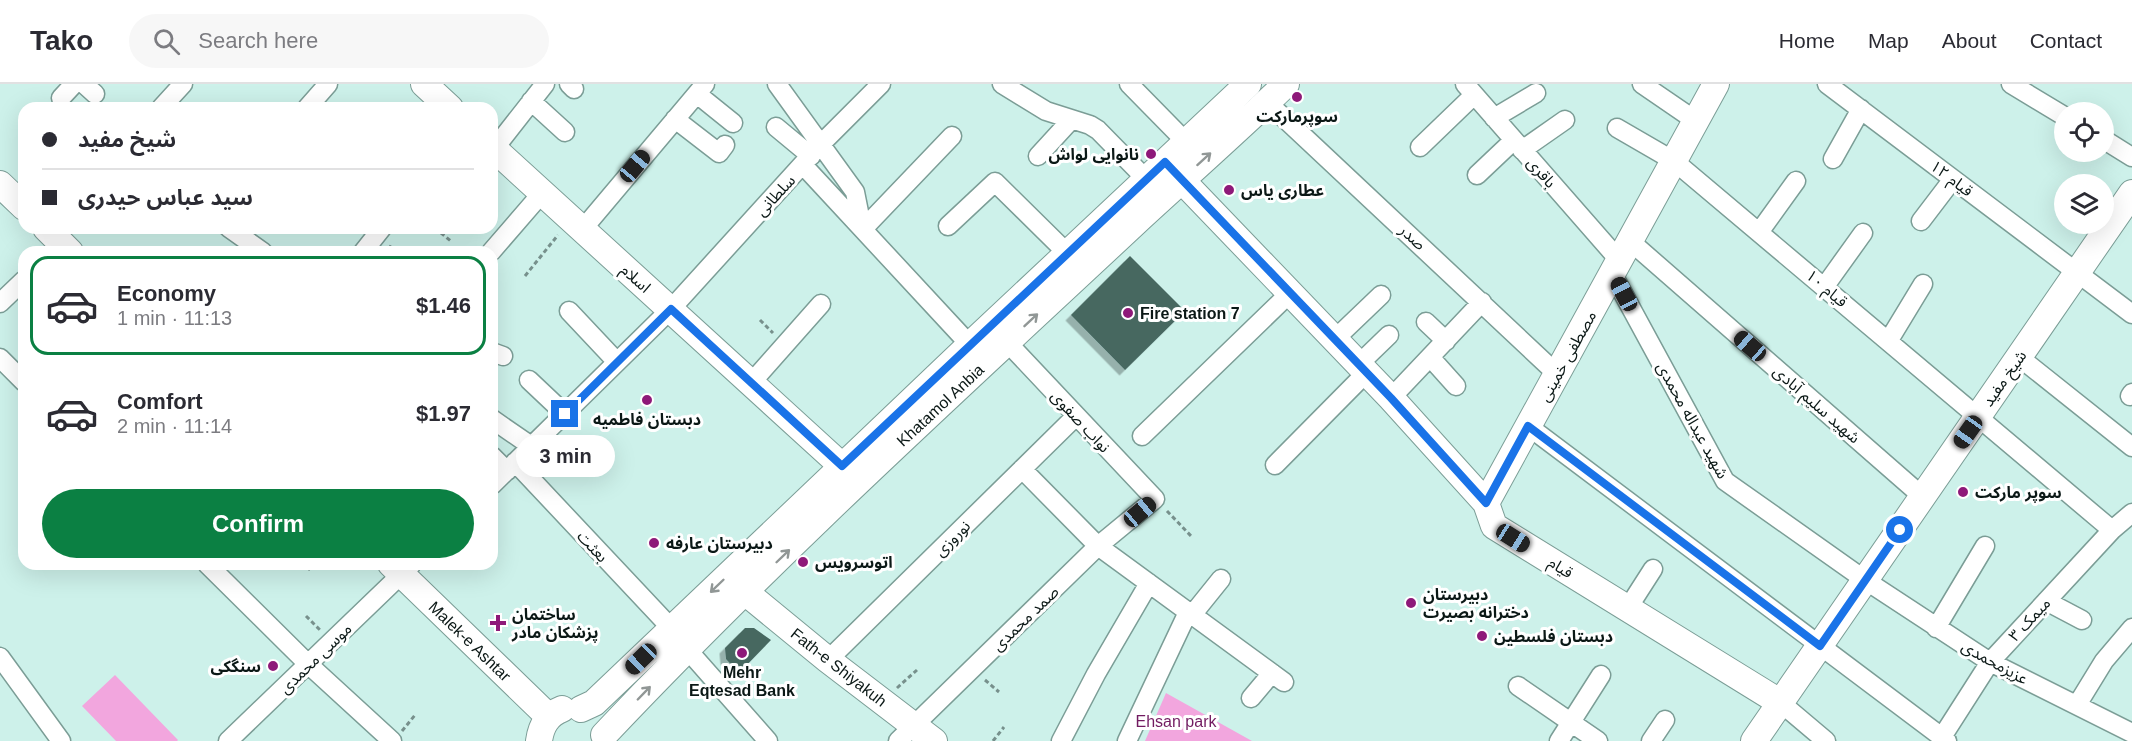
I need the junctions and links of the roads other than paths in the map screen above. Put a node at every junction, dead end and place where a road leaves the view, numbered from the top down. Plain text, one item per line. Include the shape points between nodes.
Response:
1 (74, 84) edge
2 (183, 84) edge
3 (328, 84) edge
4 (424, 84) edge
5 (777, 84) edge
6 (881, 84) edge
7 (1002, 84) edge
8 (1129, 84) edge
9 (1248, 84) edge
10 (1286, 84) edge
11 (1642, 84) edge
12 (1716, 84) edge
13 (1827, 84) edge
14 (2011, 84) edge
15 (1468, 87) edge
16 (701, 89) edge
17 (537, 90) edge
18 (1536, 93) dead end
19 (61, 98) dead end
20 (170, 102) edge
21 (312, 102) edge
22 (444, 102) edge
23 (1267, 102) junction
24 (1860, 109) junction
25 (2054, 110) edge
26 (1494, 118) junction
27 (675, 119) junction
28 (1071, 120) junction
29 (1565, 120) dead end
30 (1696, 121) junction
31 (733, 123) dead end
32 (776, 127) dead end
33 (1617, 128) dead end
34 (565, 132) dead end
35 (952, 136) dead end
36 (498, 141) edge
37 (1186, 142) junction
38 (725, 144) dead end
39 (1518, 145) junction
40 (2114, 146) edge
41 (1420, 147) dead end
42 (498, 153) edge
43 (812, 155) junction
44 (1038, 156) dead end
45 (2132, 157) edge
46 (1833, 159) dead end
47 (1674, 161) junction
48 (1174, 171) junction
49 (1477, 175) dead end
50 (1146, 179) junction
51 (1953, 179) junction
52 (1796, 181) dead end
53 (0, 184) edge
54 (542, 193) junction
55 (2132, 193) edge
56 (18, 201) edge
57 (1921, 221) dead end
58 (577, 224) junction
59 (948, 226) dead end
60 (862, 229) junction
61 (1760, 231) junction
62 (1863, 233) dead end
63 (238, 234) edge
64 (377, 234) edge
65 (254, 246) edge
66 (368, 246) edge
67 (496, 246) edge
68 (1068, 253) junction
69 (1621, 258) junction
70 (2077, 273) junction
71 (1923, 284) dead end
72 (18, 286) edge
73 (1825, 286) junction
74 (1291, 292) junction
75 (1381, 295) dead end
76 (1482, 302) junction
77 (0, 303) edge
78 (821, 304) dead end
79 (671, 309) junction
80 (569, 311) dead end
81 (2132, 314) edge
82 (1426, 322) dead end
83 (1389, 335) dead end
84 (1335, 339) junction
85 (1889, 340) junction
86 (1446, 341) junction
87 (1007, 342) junction
88 (970, 345) junction
89 (1430, 357) junction
90 (2019, 357) junction
91 (0, 358) edge
92 (617, 362) junction
93 (1363, 368) junction
94 (1557, 374) junction
95 (18, 376) edge
96 (530, 380) dead end
97 (751, 383) junction
98 (1456, 386) dead end
99 (1391, 398) junction
100 (565, 414) junction
101 (1076, 416) junction
102 (1979, 416) junction
103 (498, 422) edge
104 (1528, 426) junction
105 (1142, 436) dead end
106 (531, 446) junction
107 (2132, 447) edge
108 (498, 459) edge
109 (1275, 465) dead end
110 (511, 466) junction
111 (1022, 469) junction
112 (851, 474) junction
113 (498, 479) edge
114 (1923, 497) junction
115 (1155, 499) joint
116 (1486, 503) junction
117 (2132, 513) edge
118 (2112, 530) junction
119 (1098, 546) junction
120 (1985, 546) dead end
121 (1653, 569) dead end
122 (213, 570) edge
123 (398, 570) edge
124 (404, 570) edge
125 (1221, 579) dead end
126 (1865, 580) junction
127 (1149, 583) junction
128 (745, 592) junction
129 (2046, 601) junction
130 (1628, 609) junction
131 (1190, 613) junction
132 (2082, 620) dead end
133 (2132, 627) edge
134 (1936, 628) junction
135 (679, 639) junction
136 (1820, 646) junction
137 (0, 657) edge
138 (828, 660) junction
139 (1990, 662) junction
140 (308, 664) junction
141 (1600, 675) dead end
142 (1518, 686) dead end
143 (1251, 698) dead end
144 (1781, 703) junction
145 (2077, 705) junction
146 (581, 709) junction
147 (549, 717) junction
148 (1665, 720) dead end
149 (1571, 722) junction
150 (906, 733) edge
151 (2132, 733) edge
152 (380, 737) edge
153 (604, 738) edge
154 (1945, 739) edge
155 (61, 741) edge
156 (228, 741) edge
157 (539, 741) edge
158 (768, 741) edge
159 (934, 741) edge
160 (1061, 741) edge
161 (1127, 741) edge
162 (1559, 741) edge
163 (1598, 741) edge
164 (1651, 741) edge
165 (1754, 741) edge
166 (1826, 741) edge

1 - 19 street
2 - 20 street
3 - 21 street
4 - 22 street
5 - 43 street
6 - 43 street, سلطانی
7 - 28 street via 1047,111
8 - 37 street
9 - 37 street, Khatamol Anbia
10 - 23 street, Khatamol Anbia
11 - 30 street
12 - 30 street, مصطفی خمینی
13 - 24 street, قیام ۱۲
14 - 25 street
15 - 26 street, باقری
15 - 41 street
16 - 27 street
16 - 31 street
17 - 34 street
17 - 36 street
18 - 26 street
48 -> 23 street, Khatamol Anbia
23 - 76 street, صدر
24 - 46 street
24 - 51 street, قیام ۱۲
26 - 39 street, باقری
27 - 38 street via 719,153
27 - 58 street
28 - 44 street
28 - 50 street via 1098,130
29 - 39 street
30 - 47 street, مصطفی خمینی
32 - 43 street
33 - 47 street, قیام ۱۰
35 - 60 street
37 - 48 street, Khatamol Anbia
39 - 49 street
39 - 69 street, باقری
40 - 45 street
42 - 54 street, اسلام
43 - 60 street
43 - 60 street via 855,192
43 - 79 street, سلطانی
47 - 61 street, قیام ۱۰
47 - 69 street, مصطفی خمینی
48 - 50 street, Khatamol Anbia
48 - 74 street, قیام
87 -> 48 street, Khatamol Anbia
50 - 68 street, Khatamol Anbia
51 - 57 street
51 - 70 street, قیام ۱۲
52 - 61 street
53 - 56 street
54 - 58 street, اسلام
54 - 67 street
55 - 70 street, شیخ مفید
58 - 79 street, اسلام
59 - 68 street via 995,182
60 - 88 street
61 - 73 street, قیام ۱۰
62 - 73 street
63 - 65 street
64 - 66 street
68 - 88 street, Khatamol Anbia
69 - 94 street, مصطفی خمینی
69 - 114 street, شهید سلیم آبادی
69 - 126 street, شهید عبداله محمدی via 1725,481
70 - 81 street, قیام ۱۲
70 - 90 street, شیخ مفید
71 - 85 street
72 - 77 street
73 - 85 street, قیام ۱۰
74 - 84 street, قیام
74 - 105 street
75 - 84 street
76 - 86 street
76 - 94 street, صدر
78 - 97 street
79 - 92 street, سلطانی
79 - 97 street, اسلام
80 - 92 street
82 - 86 street
83 - 93 street
84 - 93 street, قیام
85 - 102 street, قیام ۱۰
86 - 89 street
87 - 101 street, نواب صفوی
87 - 112 street, Khatamol Anbia
88 - 112 street, Khatamol Anbia
89 - 98 street
89 - 99 street
90 - 102 street, شیخ مفید
90 - 107 street
91 - 95 street
92 - 100 street, سلطانی
93 - 99 street, قیام
93 - 109 street
94 - 104 street, مصطفی خمینی
96 - 100 street
97 - 112 street, اسلام
99 - 116 street, قیام
100 - 106 street, سلطانی
101 - 111 street, نوروزی
101 - 115 street, نواب صفوی
102 - 114 street, شیخ مفید
102 - 118 street, قیام ۱۰
103 - 106 street
104 - 116 street, مصطفی خمینی
104 - 136 street
106 - 110 street, سلطانی
108 - 110 street, بعثت
110 - 113 street, سلطانی
110 - 135 street, بعثت
111 - 119 street
111 - 138 street, نوروزی
128 -> 112 street, Khatamol Anbia
112 -> 135 street, Khatamol Anbia
114 - 126 street, شیخ مفید
115 - 119 street, صمد محمدی
116 - 130 street, قیام via 1494,526
117 - 118 street, میمک ۳
118 - 129 street, میمک ۳
119 - 127 street
119 - 150 street, صمد محمدی
120 - 134 street
121 - 130 street
122 - 140 street
123 - 140 street, موسی محمدی
124 - 147 street, Malek-e Ashtar
125 - 131 street
126 - 134 street, عزیزمحمدی
126 - 136 street, شیخ مفید
127 - 131 street
127 - 160 street
128 - 135 street, Khatamol Anbia
128 - 138 street, Fath-e Shiyakuh
129 - 132 street
129 - 139 street, میمک ۳
130 - 144 street, قیام
131 - 143 street via 1278,678
131 - 161 street
133 - 145 street via 2104,661
134 - 139 street, عزیزمحمدی
135 - 146 street, Khatamol Anbia
153 -> 135 street, Khatamol Anbia
135 - 158 street, بعثت
136 - 144 street, شیخ مفید
136 - 154 street
137 - 155 street
138 - 150 street, Fath-e Shiyakuh via 882,702
139 - 145 street, عزیزمحمدی
139 - 154 street, میمک ۳
140 - 152 street
140 - 156 street, موسی محمدی
141 - 149 street
142 - 149 street
144 - 165 street, شیخ مفید
144 - 166 street
145 - 151 street, عزیزمحمدی
146 - 147 street via 563,709
146 - 153 street via 596,719
147 - 157 street
148 - 164 street
149 - 162 street
149 - 163 street
150 - 159 street, Fath-e Shiyakuh

